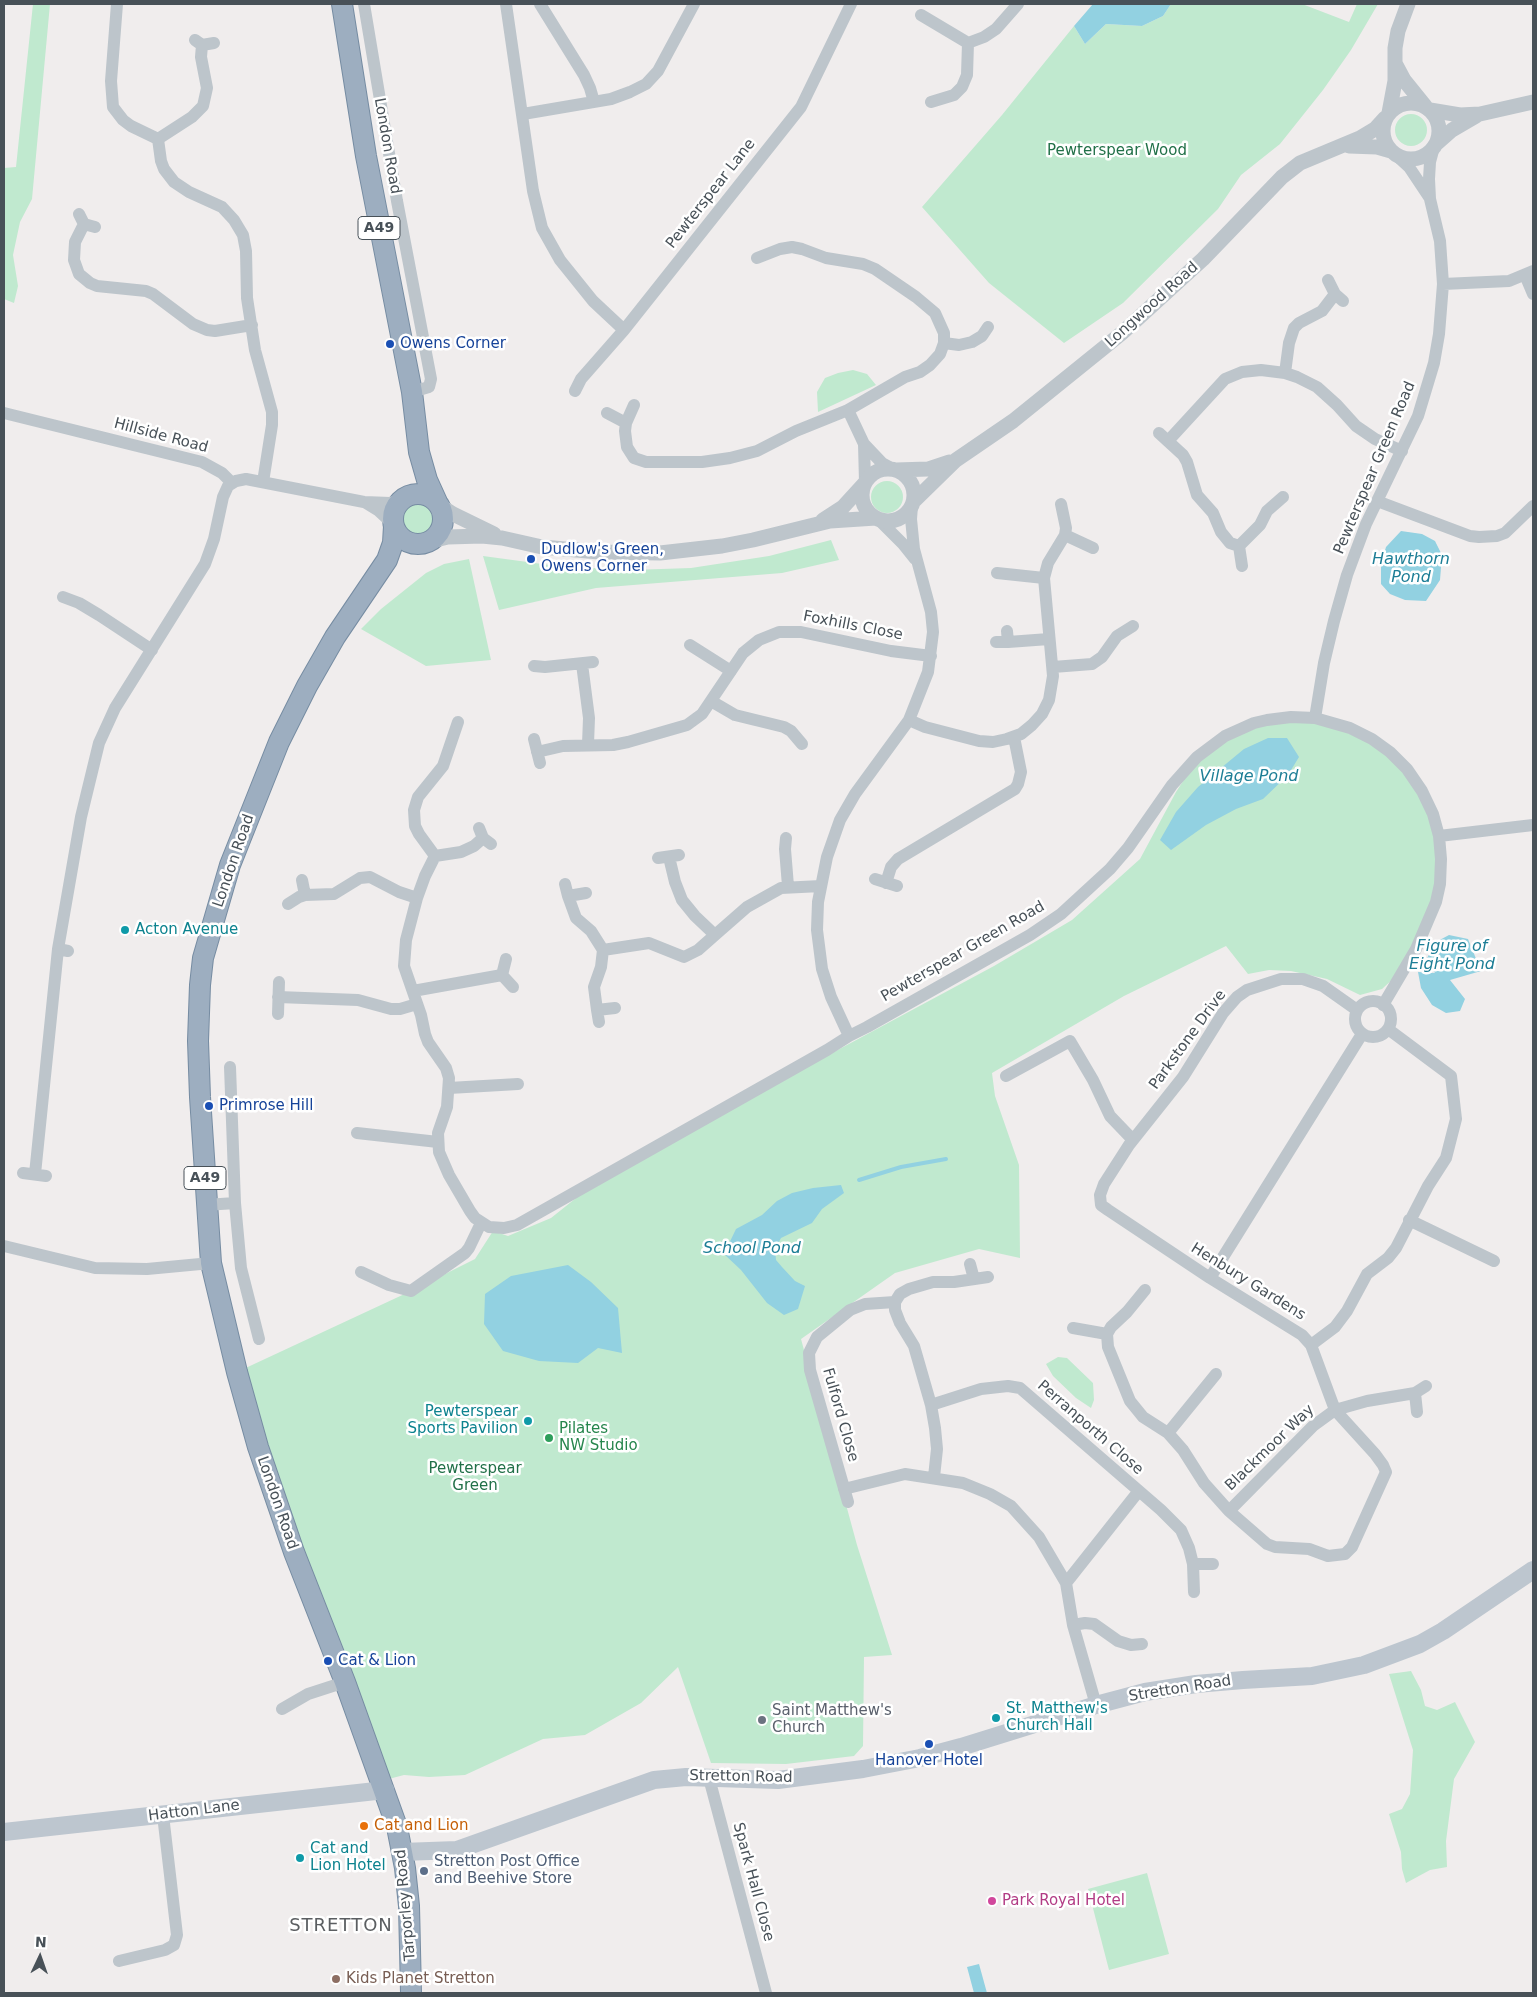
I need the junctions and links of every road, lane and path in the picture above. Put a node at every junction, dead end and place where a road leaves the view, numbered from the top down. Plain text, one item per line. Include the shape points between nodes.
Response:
1 (117, 4) edge
2 (342, 4) edge
3 (364, 4) edge
4 (506, 4) edge
5 (540, 4) edge
6 (694, 4) edge
7 (851, 4) edge
8 (1018, 4) edge
9 (1408, 4) edge
10 (921, 15) dead end
11 (204, 43) dead end
12 (968, 43) junction
13 (1395, 64) junction
14 (594, 102) junction
15 (931, 102) dead end
16 (1533, 102) edge
17 (1427, 108) junction
18 (523, 114) junction
19 (1480, 114) junction
20 (1387, 116) junction
21 (158, 139) junction
22 (1342, 146) junction
23 (1435, 146) junction
24 (1393, 153) junction
25 (1430, 199) junction
26 (86, 222) dead end
27 (763, 251) dead end
28 (1529, 273) edge
29 (1328, 280) dead end
30 (1443, 284) junction
31 (1533, 294) edge
32 (252, 325) junction
33 (988, 327) dead end
34 (624, 330) junction
35 (944, 343) junction
36 (1285, 373) junction
37 (575, 391) dead end
38 (412, 392) junction
39 (634, 405) dead end
40 (848, 410) junction
41 (4, 413) edge
42 (607, 413) dead end
43 (626, 423) junction
44 (864, 444) junction
45 (1402, 451) junction
46 (419, 452) junction
47 (956, 460) junction
48 (894, 470) junction
49 (263, 482) junction
50 (232, 483) junction
51 (865, 483) junction
52 (1285, 497) dead end
53 (404, 499) junction
54 (1377, 501) junction
55 (364, 502) junction
56 (438, 503) junction
57 (912, 504) junction
58 (1061, 504) dead end
59 (1533, 506) edge
60 (877, 519) junction
61 (815, 524) junction
62 (393, 525) junction
63 (1065, 535) junction
64 (502, 538) junction
65 (429, 542) junction
66 (1239, 546) junction
67 (1093, 548) dead end
68 (917, 563) junction
69 (1242, 566) dead end
70 (997, 573) dead end
71 (376, 578) junction
72 (1044, 578) junction
73 (63, 597) dead end
74 (1133, 626) dead end
75 (1003, 638) dead end
76 (1049, 639) junction
77 (690, 645) dead end
78 (152, 650) junction
79 (931, 656) junction
80 (535, 666) dead end
81 (1053, 667) junction
82 (731, 671) junction
83 (712, 701) junction
84 (1315, 718) junction
85 (458, 720) dead end
86 (909, 720) junction
87 (1014, 737) junction
88 (588, 744) junction
89 (803, 745) dead end
90 (537, 751) dead end
91 (1533, 825) edge
92 (1439, 836) junction
93 (485, 837) dead end
94 (786, 838) dead end
95 (435, 856) junction
96 (669, 857) dead end
97 (302, 880) dead end
98 (886, 883) dead end
99 (788, 886) junction
100 (821, 886) junction
101 (586, 893) dead end
102 (305, 895) junction
103 (417, 898) junction
104 (288, 904) dead end
105 (715, 935) junction
106 (603, 950) junction
107 (506, 959) dead end
108 (502, 975) junction
109 (279, 982) dead end
110 (514, 987) dead end
111 (413, 991) junction
112 (278, 997) junction
113 (418, 1004) junction
114 (1383, 1005) junction
115 (615, 1008) dead end
116 (1357, 1010) junction
117 (278, 1014) dead end
118 (1388, 1029) junction
119 (1362, 1034) junction
120 (849, 1036) junction
121 (230, 1067) dead end
122 (1006, 1076) dead end
123 (518, 1084) dead end
124 (449, 1088) junction
125 (357, 1133) dead end
126 (1133, 1140) junction
127 (438, 1142) junction
128 (35, 1174) dead end
129 (236, 1203) junction
130 (206, 1205) junction
131 (1108, 1210) joint
132 (1409, 1220) junction
133 (481, 1223) junction
134 (4, 1246) edge
135 (1494, 1261) dead end
136 (211, 1263) junction
137 (970, 1264) dead end
138 (361, 1272) dead end
139 (988, 1276) dead end
140 (1210, 1278) junction
141 (974, 1279) junction
142 (1145, 1290) dead end
143 (895, 1302) junction
144 (1073, 1328) dead end
145 (1107, 1334) junction
146 (259, 1339) dead end
147 (1311, 1345) junction
148 (1216, 1374) dead end
149 (931, 1405) junction
150 (1334, 1410) junction
151 (1418, 1412) dead end
152 (1168, 1434) junction
153 (934, 1477) junction
154 (844, 1489) junction
155 (1138, 1492) junction
156 (848, 1502) dead end
157 (1229, 1510) junction
158 (1193, 1564) junction
159 (1213, 1564) dead end
160 (1533, 1570) edge
161 (1066, 1583) junction
162 (1194, 1592) dead end
163 (1073, 1625) junction
164 (1142, 1644) dead end
165 (345, 1682) junction
166 (1096, 1705) junction
167 (282, 1709) dead end
168 (709, 1778) junction
169 (385, 1790) junction
170 (163, 1815) junction
171 (4, 1832) edge
172 (402, 1852) junction
173 (119, 1961) dead end
174 (411, 1993) edge
175 (766, 1993) edge

1 - 21 street via 110,81 113,107 131,126
2 - 38 highway, London Road / A49 via 366,156
3 - 38 street, London Road via 397,202 432,379 429,387
4 - 18 street
5 - 14 street via 584,75
6 - 14 street via 646,84
7 - 34 street, Pewterspear Lane via 801,107
8 - 12 street via 996,29
9 - 13 street via 1398,31
10 - 12 street
11 - 21 street via 201,57 207,88 203,106
12 - 15 street via 967,75 962,87 954,95
13 - 17 street
13 - 20 street via 1392,100
14 - 18 street
16 - 19 street
17 - 19 street via 1453,114
17 - 20 street via 1409,102 1400,104
17 - 23 street via 1438,123
18 - 34 street via 536,209 550,245 593,301
19 - 23 street via 1452,130
20 - 22 street, Longwood Road via 1375,129
20 - 24 street via 1383,135
21 - 32 street via 161,161 168,176 181,188 222,207 239,227 245,243 245,281
22 - 24 street, Longwood Road via 1361,145
22 - 47 street, Longwood Road via 1300,163 1282,177 1203,259 1122,333 1013,421
23 - 24 street via 1421,157 1411,159
23 - 25 street, Pewterspear Green Road via 1429,171
24 - 25 street, Pewterspear Green Road via 1412,172
25 - 30 street, Pewterspear Green Road via 1440,241
26 - 32 street via 76,242 74,260 79,274 90,283 153,294 193,324 207,330
27 - 35 street via 792,247 826,258 863,264 875,270 935,313 944,333
28 - 30 street via 1494,283
28 - 31 street
29 - 36 street via 1339,298 1294,328
30 - 45 street, Pewterspear Green Road via 1434,363 1421,408
32 - 49 street via 272,419
33 - 35 street via 972,342
34 - 37 street, Pewterspear Lane via 581,378
35 - 40 street via 940,354 920,372
36 - 45 street via 1317,387 1356,426
36 - 66 street via 1251,370 1225,378 1164,437 1187,462 1197,495 1213,513 1225,539
38 - 46 highway, London Road / A49
39 - 43 street
40 - 43 street via 757,451 702,462 640,461 630,454 627,447
40 - 44 street
41 - 50 street, Hillside Road via 202,462 222,472
42 - 43 street
44 - 48 street via 876,458
44 - 51 street
45 - 54 street, Pewterspear Green Road
46 - 53 highway, London Road / A49 via 414,480
46 - 56 highway, London Road / A49 via 426,480
47 - 48 street, Longwood Road via 928,469
47 - 57 street, Longwood Road
48 - 51 street via 878,471
48 - 57 street via 911,482 914,490
49 - 50 street via 246,479
49 - 55 street
50 - 78 street via 223,497 205,564
51 - 60 street via 862,498 865,507
51 - 61 street via 843,507
52 - 66 street via 1267,511 1260,525
53 - 55 street via 390,503
53 - 56 highway via 420,494
53 - 62 highway, A49 via 395,510
54 - 59 street via 1479,537 1505,533
54 - 84 street, Pewterspear Green Road via 1355,551 1334,621
55 - 62 street
56 - 64 street
56 - 65 highway, A49 via 443,524
57 - 60 street via 900,518 892,521
57 - 68 street via 911,526
58 - 63 street
60 - 61 street
60 - 68 street
61 - 64 street via 722,546 660,553 551,548
62 - 65 highway via 406,542
62 - 71 highway, London Road / A49 via 390,552
63 - 67 street
63 - 72 street via 1048,562
64 - 65 street via 448,537
65 - 71 highway, London Road / A49
66 - 69 street
68 - 79 street via 931,612
70 - 72 street
71 - 130 highway, London Road / A49 via 335,637 279,742 230,865 203,958 199,1012 200,1097
72 - 76 street
73 - 78 street via 79,603
74 - 81 street via 1117,636 1102,657 1092,664
75 - 76 street
76 - 81 street
77 - 82 street
78 - 128 street via 114,708 99,743 81,817
79 - 82 street, Foxhills Close via 789,631 759,640 743,653
79 - 86 street via 923,688
80 - 88 street via 587,663
81 - 87 street via 1051,693 1046,707 1032,725
82 - 83 street, Foxhills Close
83 - 88 street, Foxhills Close via 695,720 682,727 613,745
83 - 89 street via 735,715 784,727
84 - 92 street, Pewterspear Green Road via 1361,733 1400,760 1422,791
84 - 120 street, Pewterspear Green Road via 1267,720 1225,736 1185,770 1110,870 1061,914 1030,935
85 - 95 street via 443,766 418,797 414,810 419,834
86 - 87 street via 979,741 993,742
86 - 100 street via 840,820
87 - 98 street via 1021,772 1015,788 898,859 891,866
88 - 90 street, Foxhills Close
91 - 92 street
92 - 114 street, Pewterspear Green Road via 1441,871 1434,908 1416,949
93 - 95 street via 461,852
94 - 99 street
95 - 103 street
96 - 105 street via 682,900
97 - 102 street
99 - 100 street
99 - 105 street via 755,902
100 - 120 street via 817,918 819,956 831,997
101 - 106 street via 566,890 576,918 591,930
102 - 103 street via 334,894 360,878 370,877
102 - 104 street
103 - 111 street via 404,958 406,976
105 - 106 street via 698,950 684,956 650,943
106 - 115 street via 594,987 598,1016
107 - 108 street
108 - 110 street
108 - 111 street
109 - 112 street
111 - 113 street
112 - 113 street via 358,1000 391,1009
112 - 117 street
113 - 124 street via 428,1042 446,1068
114 - 116 street via 1372,1001
114 - 118 street via 1390,1013
116 - 119 street via 1354,1019
116 - 126 street, Parkstone Drive via 1323,986 1303,979 1281,979 1247,990 1223,1013 1183,1077
118 - 119 street via 1378,1037
118 - 132 street via 1451,1076 1456,1119 1446,1158
119 - 140 street
120 - 133 street, Pewterspear Green Road via 517,1225 496,1228
121 - 129 street
122 - 126 street via 1070,1041 1110,1116
123 - 124 street
124 - 127 street
125 - 127 street
126 - 131 street, Parkstone Drive via 1100,1195 1101,1204
127 - 133 street via 449,1175
129 - 130 street
129 - 146 street via 241,1268
130 - 136 highway, London Road / A49
131 - 140 street, Henbury Gardens
132 - 135 street
132 - 147 street via 1396,1248 1367,1274 1335,1327
133 - 138 street via 464,1253 411,1291
134 - 136 street via 95,1268 147,1269
136 - 165 highway, London Road / A49 via 258,1447 294,1552
137 - 141 street
139 - 141 street
140 - 147 street, Henbury Gardens via 1302,1335
141 - 143 street via 933,1282 909,1289
142 - 145 street
143 - 149 street via 900,1323 914,1346
143 - 154 street, Fulford Close via 865,1304 850,1310 817,1337 811,1347 810,1370
144 - 145 street
145 - 152 street via 1108,1348 1130,1401 1143,1417
147 - 150 street, Henbury Gardens
148 - 152 street
149 - 153 street via 937,1449
149 - 155 street, Perranporth Close via 982,1388 1020,1388
150 - 151 street via 1420,1390
150 - 157 street, Blackmoor Way via 1313,1426
150 - 157 street via 1379,1459 1386,1472 1352,1547 1345,1554 1335,1557 1308,1549 1267,1544
152 - 157 street via 1183,1450 1204,1483
153 - 154 street via 905,1474
153 - 161 street via 963,1483 1011,1506 1039,1537
154 - 156 street, Fulford Close
155 - 158 street, Perranporth Close via 1180,1530
155 - 161 street
158 - 159 street
158 - 162 street, Perranporth Close
160 - 166 main road, Stretton Road via 1420,1644 1364,1665 1312,1676 1243,1680 1146,1692
161 - 163 street
163 - 164 street via 1094,1624 1118,1641
163 - 166 street
165 - 167 street via 308,1694
165 - 169 highway, London Road / A49
166 - 168 main road, Stretton Road via 911,1760 778,1780
168 - 172 main road, Stretton Road via 686,1776 654,1780 457,1850
168 - 175 street, Spark Hall Close
169 - 170 main road, Hatton Lane
169 - 172 highway, Tarporley Road / A49
170 - 171 main road, Hatton Lane
170 - 173 street via 177,1935 174,1945
172 - 174 highway, Tarporley Road / A49 via 409,1906

